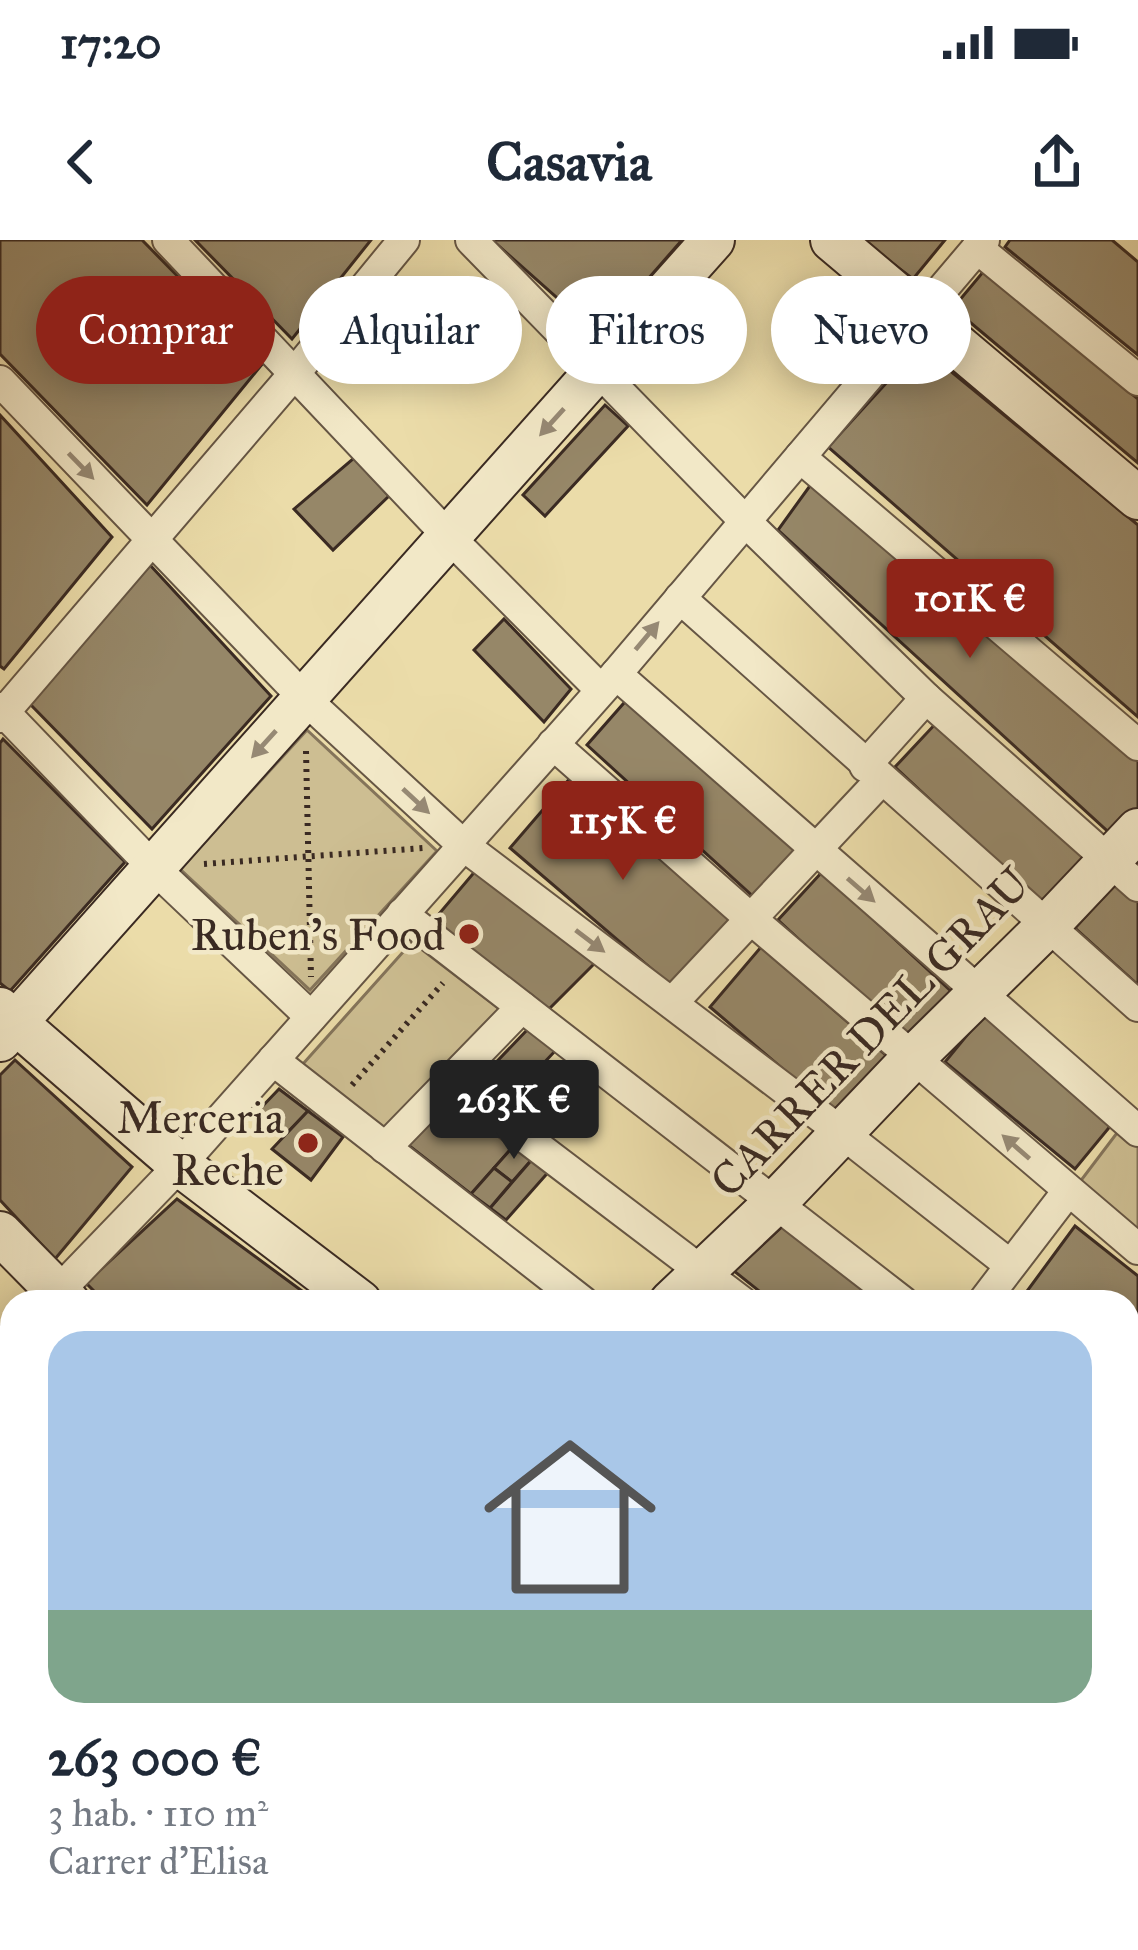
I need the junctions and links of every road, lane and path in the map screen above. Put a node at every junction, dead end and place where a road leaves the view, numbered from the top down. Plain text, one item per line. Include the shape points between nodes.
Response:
1 (168, 240) edge
2 (404, 240) edge
3 (471, 240) edge
4 (713, 240) edge
5 (832, 240) edge
6 (981, 244) edge
7 (681, 276) edge
8 (875, 276) edge
9 (955, 276) edge
10 (546, 316) edge
11 (971, 358) edge
12 (294, 374) junction
13 (1138, 380) edge
14 (0, 382) edge
15 (586, 384) edge
16 (613, 384) edge
17 (863, 384) edge
18 (800, 457) junction
19 (1138, 499) edge
20 (746, 521) junction
21 (449, 537) junction
22 (151, 539) junction
23 (680, 598) junction
24 (608, 682) junction
25 (926, 698) junction
26 (304, 699) junction
27 (1, 713) edge
28 (554, 744) junction
29 (1138, 745) edge
30 (873, 773) junction
31 (1138, 830) edge
32 (464, 845) junction
33 (815, 850) junction
34 (308, 856) junction
35 (154, 868) junction
36 (1123, 873) edge
37 (402, 914) junction
38 (751, 919) junction
39 (1047, 926) junction
40 (463, 961) junction
41 (980, 992) junction
42 (672, 1003) junction
43 (1138, 1006) edge
44 (522, 1007) junction
45 (311, 1017) junction
46 (5, 1024) edge
47 (913, 1058) junction
48 (273, 1060) junction
49 (451, 1081) junction
50 (333, 1106) junction
51 (1138, 1131) edge
52 (842, 1132) junction
53 (386, 1148) junction
54 (180, 1165) junction
55 (1067, 1191) junction
56 (775, 1204) junction
57 (0, 1233) edge
58 (1138, 1249) edge
59 (1010, 1265) junction
60 (703, 1272) junction
61 (50, 1290) edge
62 (66, 1290) edge
63 (345, 1290) edge
64 (568, 1290) edge
65 (684, 1290) edge
66 (726, 1290) edge
67 (887, 1290) edge
68 (992, 1290) edge

1 - 12 street
2 - 12 street
3 - 10 street
4 - 7 street
5 - 8 street
6 - 9 street
6 - 13 street
11 - 19 street
12 - 21 street
12 - 22 street
14 -> 22 street
15 -> 21 street
16 - 20 street
17 - 18 street
18 - 20 street
18 - 29 street
20 - 23 street
20 - 25 street
21 - 24 street
21 - 26 street
22 - 26 street
22 - 27 street
24 -> 23 street
23 - 30 street
24 - 28 street
24 - 33 street
25 - 30 street
25 - 36 street
26 -> 32 street
26 - 34 path
26 -> 35 street
27 - 35 street
28 - 32 street
28 - 38 street
30 - 33 street
30 - 39 street
31 - 36 street, CARRER DEL GRAU
32 - 34 path
32 - 37 street
32 -> 42 street
33 - 38 street
33 -> 41 street
34 - 35 path
34 - 45 path
35 - 45 street
35 - 46 street
36 - 39 street, CARRER DEL GRAU
37 - 40 street
37 - 45 street
38 - 42 street
38 - 47 street
39 - 41 street, CARRER DEL GRAU
39 - 43 street
40 - 44 street
40 - 50 path
41 - 47 street, CARRER DEL GRAU
41 - 51 street
42 - 52 street
44 - 49 street
44 - 56 street
45 - 48 street
46 - 54 street
47 - 52 street, CARRER DEL GRAU
55 -> 47 street
48 - 50 street
48 - 54 street
49 - 53 street
49 - 60 street
50 - 53 street
52 - 56 street, CARRER DEL GRAU
52 - 59 street
53 - 64 street
54 - 62 street
54 - 63 street
55 - 58 street
55 - 59 street
56 - 60 street, CARRER DEL GRAU
56 - 67 street
57 - 61 street
59 - 68 street
60 - 65 street, CARRER DEL GRAU
60 - 66 street

